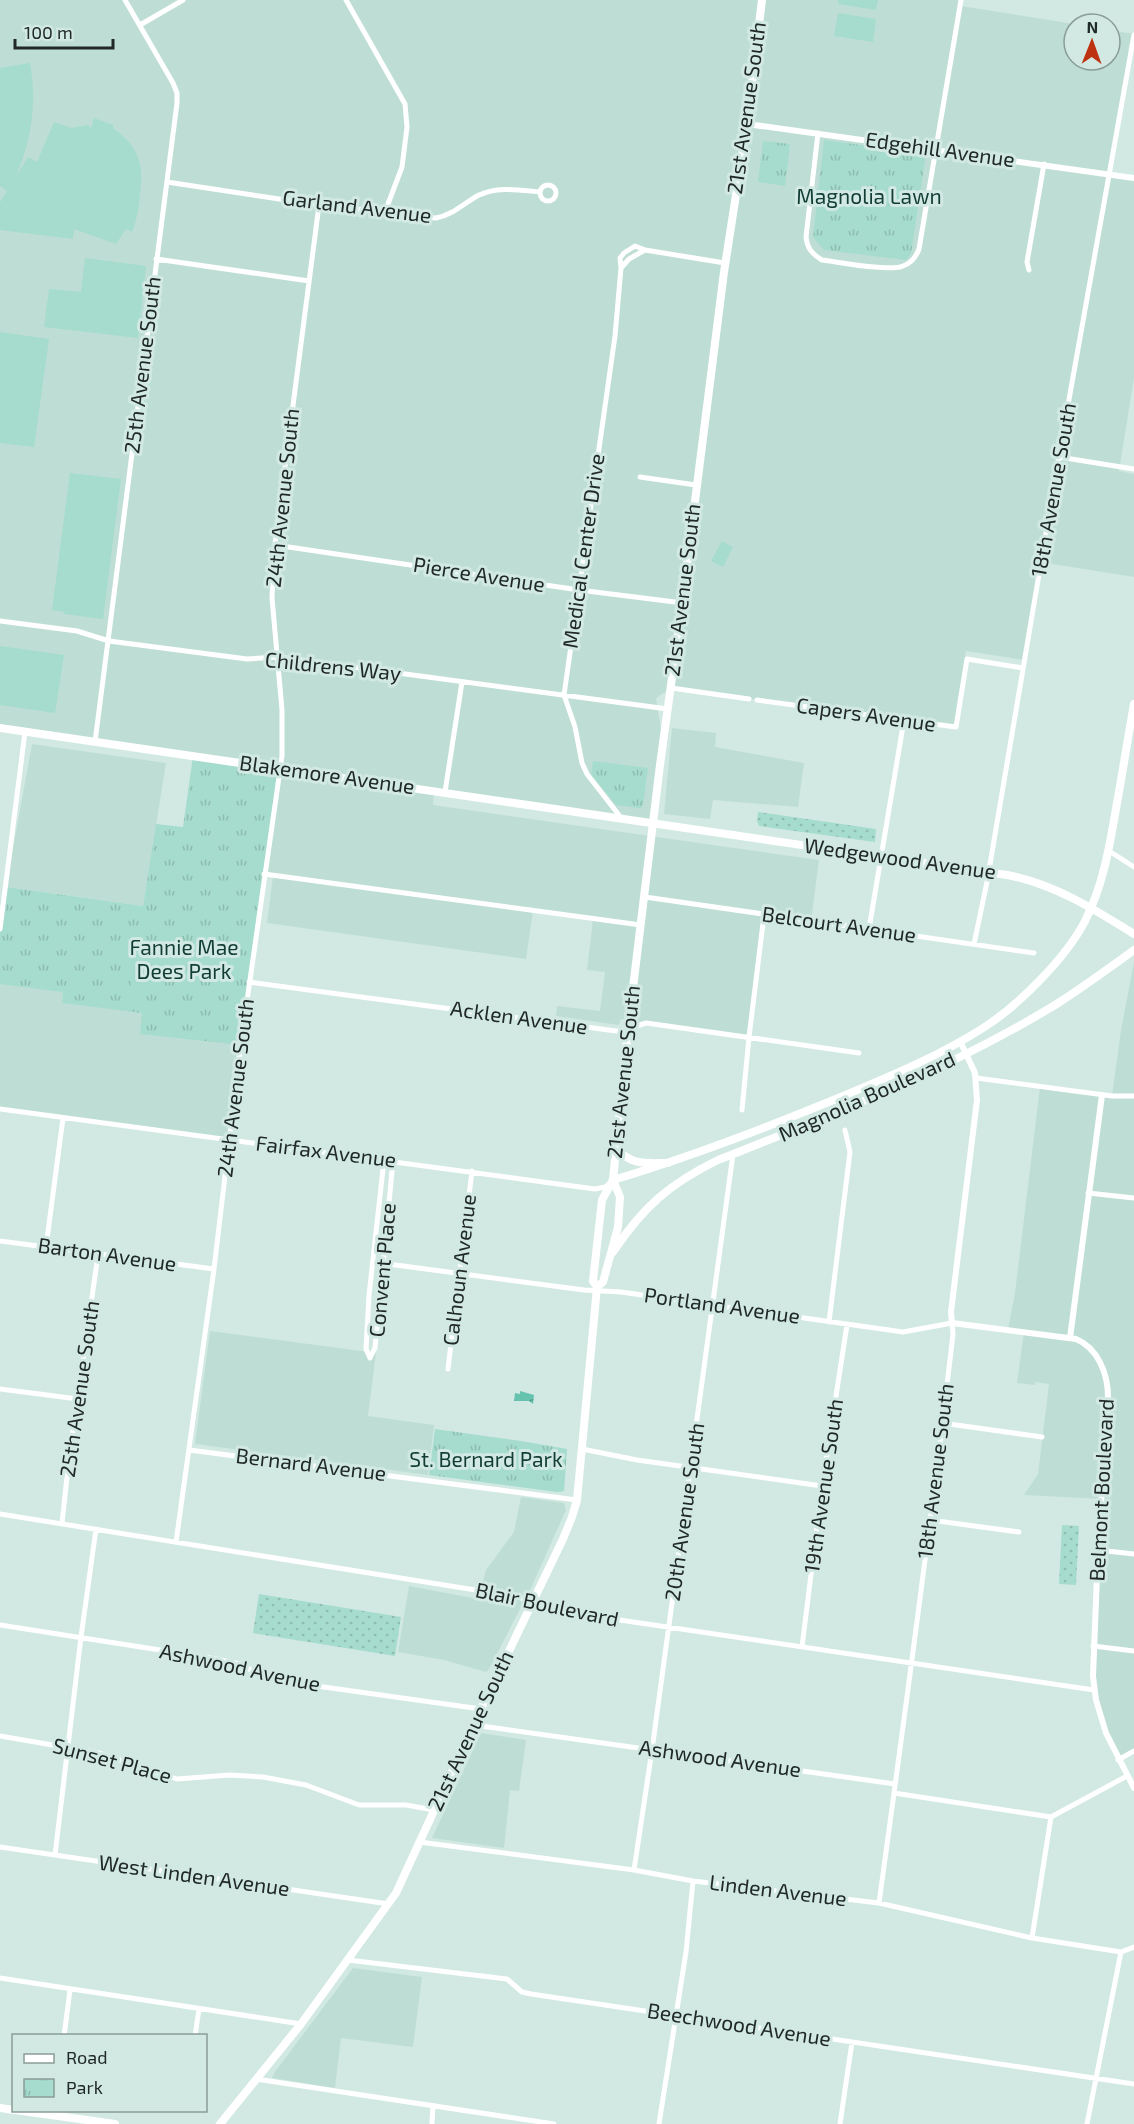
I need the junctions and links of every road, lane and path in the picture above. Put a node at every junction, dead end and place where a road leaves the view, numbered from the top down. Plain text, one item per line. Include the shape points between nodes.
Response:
1 (125, 0) edge
2 (183, 0) edge
3 (346, 0) edge
4 (762, 0) edge
5 (961, 0) edge
6 (140, 25) junction
7 (1134, 35) edge
8 (747, 124) junction
9 (818, 133) junction
10 (936, 149) junction
11 (1044, 164) junction
12 (1109, 174) junction
13 (1134, 178) edge
14 (167, 182) junction
15 (540, 192) dead end
16 (320, 205) junction
17 (386, 212) junction
18 (156, 259) junction
19 (725, 262) junction
20 (1029, 270) dead end
21 (309, 281) junction
22 (1059, 457) junction
23 (1134, 469) edge
24 (640, 477) dead end
25 (696, 486) junction
26 (275, 545) junction
27 (579, 590) junction
28 (683, 603) junction
29 (0, 621) edge
30 (109, 641) junction
31 (278, 657) junction
32 (1023, 668) junction
33 (462, 682) junction
34 (671, 688) junction
35 (564, 695) junction
36 (749, 699) dead end
37 (757, 700) dead end
38 (1134, 704) edge
39 (668, 709) junction
40 (904, 720) junction
41 (0, 728) edge
42 (25, 732) junction
43 (95, 742) junction
44 (280, 768) junction
45 (445, 792) junction
46 (622, 819) junction
47 (653, 824) junction
48 (1109, 851) junction
49 (881, 856) junction
50 (1134, 867) edge
51 (989, 872) junction
52 (264, 874) junction
53 (3, 876) edge
54 (645, 897) junction
55 (1091, 908) junction
56 (764, 915) junction
57 (641, 925) junction
58 (868, 928) junction
59 (0, 929) edge
60 (1134, 934) edge
61 (974, 944) junction
62 (1134, 950) edge
63 (1034, 953) dead end
64 (249, 982) junction
65 (628, 1029) junction
66 (748, 1037) junction
67 (960, 1041) junction
68 (859, 1053) dead end
69 (966, 1053) junction
70 (976, 1078) junction
71 (1102, 1095) junction
72 (1134, 1096) edge
73 (0, 1108) edge
74 (742, 1110) dead end
75 (63, 1118) junction
76 (845, 1130) dead end
77 (230, 1140) junction
78 (615, 1147) junction
79 (733, 1154) junction
80 (384, 1160) junction
81 (393, 1161) junction
82 (668, 1163) junction
83 (472, 1171) junction
84 (613, 1180) junction
85 (1088, 1193) junction
86 (1134, 1198) edge
87 (0, 1241) edge
88 (46, 1247) junction
89 (612, 1254) junction
90 (98, 1255) junction
91 (373, 1262) junction
92 (382, 1264) junction
93 (214, 1269) junction
94 (459, 1275) junction
95 (597, 1289) junction
96 (712, 1305) junction
97 (828, 1322) junction
98 (952, 1323) junction
99 (847, 1326) junction
100 (1070, 1338) junction
101 (448, 1369) dead end
102 (0, 1389) edge
103 (78, 1399) junction
104 (942, 1423) junction
105 (1042, 1437) dead end
106 (582, 1449) junction
107 (189, 1450) junction
108 (691, 1468) junction
109 (822, 1486) junction
110 (577, 1500) junction
111 (0, 1514) edge
112 (930, 1520) junction
113 (62, 1523) junction
114 (96, 1529) junction
115 (1019, 1532) dead end
116 (176, 1542) junction
117 (1098, 1550) junction
118 (1134, 1554) edge
119 (533, 1603) junction
120 (0, 1625) edge
121 (669, 1628) junction
122 (81, 1637) junction
123 (1093, 1646) junction
124 (802, 1647) junction
125 (1134, 1651) edge
126 (912, 1664) junction
127 (1094, 1690) junction
128 (481, 1709) junction
129 (474, 1725) junction
130 (0, 1736) edge
131 (68, 1747) junction
132 (652, 1750) junction
133 (1134, 1751) edge
134 (1118, 1760) junction
135 (1127, 1776) junction
136 (895, 1784) junction
137 (1134, 1788) edge
138 (894, 1793) junction
139 (434, 1810) junction
140 (1051, 1817) junction
141 (419, 1842) junction
142 (0, 1847) edge
143 (55, 1855) junction
144 (634, 1870) junction
145 (693, 1881) junction
146 (879, 1903) junction
147 (389, 1904) junction
148 (1032, 1938) junction
149 (1134, 1947) edge
150 (1121, 1952) junction
151 (348, 1960) junction
152 (0, 1978) edge
153 (70, 1990) junction
154 (199, 2008) junction
155 (676, 2016) junction
156 (301, 2024) junction
157 (64, 2034) edge
158 (195, 2034) edge
159 (852, 2042) junction
160 (256, 2079) junction
161 (1095, 2079) junction
162 (1134, 2084) edge
163 (433, 2106) junction
164 (54, 2113) edge
165 (519, 2122) edge
166 (115, 2124) edge
167 (220, 2124) edge
168 (432, 2124) edge
169 (554, 2124) edge
170 (660, 2124) edge
171 (840, 2124) edge
172 (1087, 2124) edge

1 - 6 street, 25th Avenue South
2 - 6 street
3 - 17 street via 405,104 407,127 402,167
4 - 8 main road, 21st Avenue South
5 - 10 street
6 - 14 street, 25th Avenue South via 177,93
7 - 12 street, 18th Avenue South
8 - 9 street, Edgehill Avenue
8 - 19 main road, 21st Avenue South
9 - 10 street, Edgehill Avenue
9 - 10 street via 806,237 809,249 822,260 894,268 914,258
10 - 11 street, Edgehill Avenue
11 - 12 street, Edgehill Avenue
11 - 20 street via 1027,262
12 - 13 street, Edgehill Avenue
12 - 22 street, 18th Avenue South
14 - 16 street, Garland Avenue
14 - 18 street, 25th Avenue South
15 - 17 street, Garland Avenue via 498,189 436,218
16 - 17 street, Garland Avenue
16 - 21 street, 24th Avenue South
18 - 21 street
18 - 30 street, 25th Avenue South
19 - 25 main road, 21st Avenue South
19 - 27 street, Medical Center Drive via 645,250 621,268
21 - 26 street, 24th Avenue South
22 - 23 street
22 - 32 street, 18th Avenue South
24 - 25 street
25 - 28 main road, 21st Avenue South
26 - 27 street, Pierce Avenue
26 - 31 street, 24th Avenue South via 272,597
27 - 28 street, Pierce Avenue
27 - 35 street, Medical Center Drive
28 - 34 main road, 21st Avenue South
29 - 30 street, Childrens Way via 77,632
30 - 31 street, Childrens Way via 247,659
30 - 43 street, 25th Avenue South
31 - 33 street, Childrens Way
31 - 44 street, 24th Avenue South via 282,710
32 - 40 street, Capers Avenue via 967,659 956,727
32 - 51 street, 18th Avenue South
33 - 35 street, Childrens Way
33 - 45 street
34 - 36 street
34 - 39 main road, 21st Avenue South
35 - 39 street, Childrens Way
35 - 46 street, Medical Center Drive via 587,774
37 - 40 street, Capers Avenue
38 - 48 main road, Magnolia Boulevard
39 - 47 main road, 21st Avenue South
40 - 49 street
41 - 42 main road, Blakemore Avenue
42 - 43 main road, Blakemore Avenue
42 - 53 street
43 - 44 main road, Blakemore Avenue
44 - 45 main road, Blakemore Avenue
44 - 52 street, 24th Avenue South
45 - 46 main road, Blakemore Avenue
46 - 47 main road, Blakemore Avenue
47 - 49 main road, Wedgewood Avenue
47 - 54 main road, 21st Avenue South
48 - 50 street
48 - 55 main road, Magnolia Boulevard
49 - 51 main road, Wedgewood Avenue
49 - 58 street
51 - 55 main road, Wedgewood Avenue via 1044,885
51 - 61 street, 18th Avenue South
52 - 57 street
52 - 64 street, 24th Avenue South
53 - 59 street
54 - 56 street, Belcourt Avenue
54 - 57 main road, 21st Avenue South
55 - 60 main road, Wedgewood Avenue
55 - 67 main road, Magnolia Boulevard via 1069,947 1029,991 985,1027
56 - 58 street, Belcourt Avenue
56 - 66 street
57 - 65 main road, 21st Avenue South
58 - 61 street, Belcourt Avenue
61 - 63 street, Belcourt Avenue
62 - 69 main road, Magnolia Boulevard via 1056,1005
64 - 65 street, Acklen Avenue via 593,1028
64 - 77 street, 24th Avenue South
65 - 66 street, Acklen Avenue via 646,1023
65 - 78 main road, 21st Avenue South
66 - 68 street, Acklen Avenue
66 - 74 street
67 - 69 street, 18th Avenue South
67 - 82 main road, Magnolia Boulevard via 817,1106
69 - 70 street, 18th Avenue South
69 - 79 main road, Magnolia Boulevard via 871,1098
70 - 71 street
70 - 98 street, 18th Avenue South via 976,1113
71 - 72 street
71 - 85 street
73 - 75 street, Fairfax Avenue
75 - 77 street, Fairfax Avenue
75 - 88 street
76 - 97 street via 850,1152
77 - 80 street, Fairfax Avenue
77 - 93 street, 24th Avenue South
78 - 82 main road via 635,1162
78 - 84 main road, 21st Avenue South
79 - 89 main road, Magnolia Boulevard via 697,1171 660,1196 633,1223
79 - 96 street, 20th Avenue South
80 - 81 street, Fairfax Avenue
80 - 91 street, Convent Place
81 - 83 street, Fairfax Avenue
81 - 92 street, Convent Place
82 - 84 main road, Magnolia Boulevard
83 - 84 street, Fairfax Avenue via 595,1189 605,1188
83 - 94 street, Calhoun Avenue
84 - 89 main road, 21st Avenue South via 620,1197
84 - 95 main road, 21st Avenue South via 602,1200 593,1281
85 - 86 street
85 - 100 street
87 - 88 street, Barton Avenue
88 - 90 street, Barton Avenue
89 - 95 main road, 21st Avenue South
90 - 93 street, Barton Avenue
90 - 103 street, 25th Avenue South
91 - 92 street, Portland Avenue
91 - 92 street, Convent Place via 366,1348 370,1358 375,1348
92 - 94 street, Portland Avenue
93 - 107 street, 24th Avenue South
94 - 95 street, Portland Avenue
94 - 101 street, Calhoun Avenue
95 - 96 street, Portland Avenue
95 - 106 main road, 21st Avenue South
96 - 97 street, Portland Avenue
96 - 108 street, 20th Avenue South
97 - 99 street, Portland Avenue
98 - 99 street, Portland Avenue via 903,1332
98 - 100 street, Portland Avenue
98 - 104 street, 18th Avenue South
99 - 109 street, 19th Avenue South
100 - 117 street, Belmont Boulevard via 1093,1352 1108,1385
102 - 103 street
103 - 113 street, 25th Avenue South
104 - 105 street
104 - 112 street, 18th Avenue South
106 - 108 street
106 - 110 main road, 21st Avenue South
107 - 110 street, Bernard Avenue
107 - 116 street, 24th Avenue South
108 - 109 street
108 - 121 street, 20th Avenue South
109 - 124 street, 19th Avenue South
110 - 119 main road, 21st Avenue South
111 - 113 street, Blair Boulevard
112 - 115 street
112 - 126 street, 18th Avenue South
113 - 114 street, Blair Boulevard
114 - 116 street, Blair Boulevard
114 - 122 street
116 - 119 street, Blair Boulevard via 492,1592
117 - 118 street
117 - 123 street, Belmont Boulevard
119 - 121 street, Blair Boulevard via 544,1609
119 - 128 main road, 21st Avenue South
120 - 122 street, Ashwood Avenue
121 - 124 street, Blair Boulevard
121 - 132 street, 20th Avenue South
122 - 128 street, Ashwood Avenue via 240,1664 258,1674 288,1682
122 - 131 street
123 - 125 street
123 - 127 street, Belmont Boulevard
124 - 126 street, Blair Boulevard
126 - 127 street, Blair Boulevard
126 - 136 street, 18th Avenue South
127 - 134 street, Belmont Boulevard via 1102,1724
128 - 129 main road, 21st Avenue South
129 - 132 street, Ashwood Avenue
129 - 139 main road, 21st Avenue South
130 - 131 street, Sunset Place
131 - 139 street, Sunset Place via 99,1753 165,1777 263,1777 306,1785 359,1805 406,1805
131 - 143 street
132 - 136 street, Ashwood Avenue
132 - 144 street, 20th Avenue South
133 - 134 street
134 - 135 street, Belmont Boulevard
135 - 137 street, Belmont Boulevard
135 - 140 street
136 - 138 street, 18th Avenue South
138 - 140 street
138 - 146 street, 18th Avenue South
139 - 141 main road, 21st Avenue South
140 - 148 street
141 - 144 street, Linden Avenue
141 - 147 main road, 21st Avenue South
142 - 143 street, West Linden Avenue
143 - 147 street, West Linden Avenue
144 - 145 street, Linden Avenue
145 - 146 street, Linden Avenue
145 - 155 street
146 - 148 street, Linden Avenue
147 - 151 main road, 21st Avenue South
148 - 150 street, Linden Avenue
149 - 150 street, Linden Avenue
150 - 161 street
151 - 155 street, Beechwood Avenue via 507,1979 522,1992
151 - 156 main road, 21st Avenue South
152 - 153 street
153 - 154 street
153 - 157 street
154 - 156 street
154 - 158 street
155 - 159 street, Beechwood Avenue
155 - 170 street
156 - 160 main road, 21st Avenue South
159 - 161 street, Beechwood Avenue
159 - 171 street
160 - 163 street
160 - 167 main road, 21st Avenue South
161 - 162 street, Beechwood Avenue
161 - 172 street
163 - 165 street
163 - 168 street
164 - 166 main road
165 - 169 street

